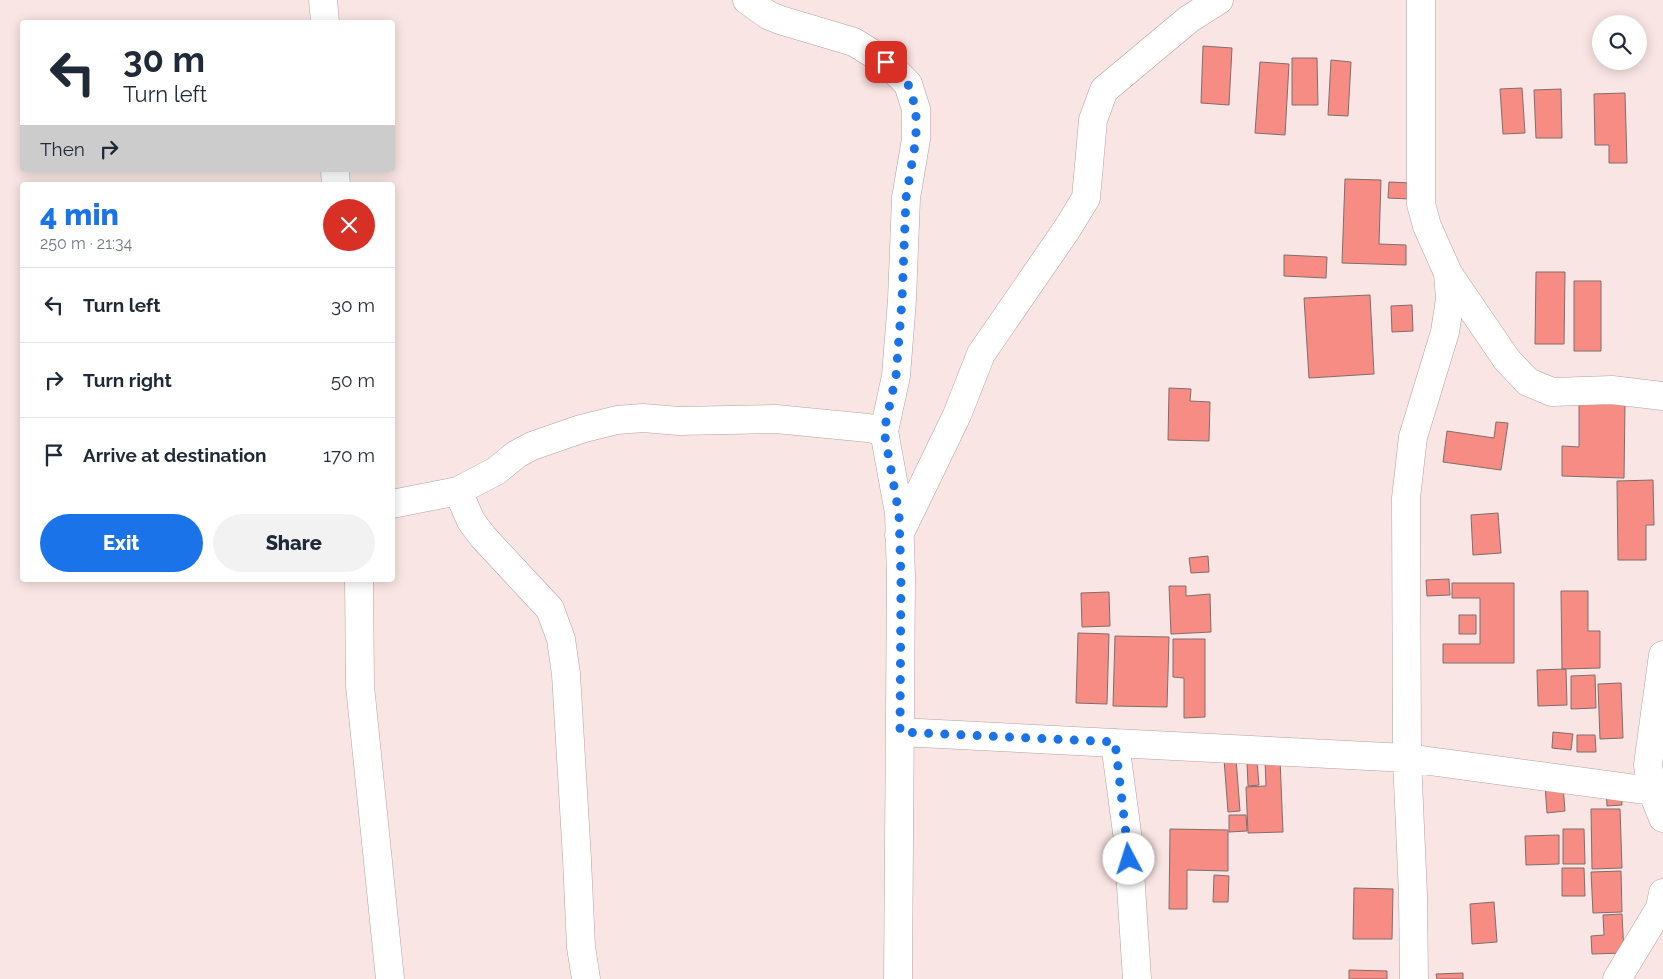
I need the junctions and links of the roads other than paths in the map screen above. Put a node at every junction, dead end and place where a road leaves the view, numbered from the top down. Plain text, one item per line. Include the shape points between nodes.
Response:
1 (323, 0) edge
2 (746, 0) edge
3 (1219, 0) edge
4 (1421, 0) edge
5 (325, 20) edge
6 (1448, 274) junction
7 (1663, 396) edge
8 (884, 431) junction
9 (458, 491) junction
10 (395, 503) edge
11 (899, 534) junction
12 (359, 582) edge
13 (1663, 655) edge
14 (900, 732) junction
15 (1115, 742) junction
16 (1407, 758) junction
17 (1652, 791) junction
18 (1663, 818) edge
19 (1663, 893) edge
20 (390, 979) edge
21 (586, 979) edge
22 (898, 979) edge
23 (1137, 979) edge
24 (1414, 979) edge
25 (1616, 979) edge

1 - 5 street
2 - 8 street via 780,20 854,42 886,62 908,84 916,109 916,139 906,198 896,376
3 - 11 street via 1189,19 1104,90 1093,120 1086,198 981,354 957,415
4 - 6 street via 1421,204
6 - 7 street via 1507,360 1528,382 1552,392 1612,390
6 - 16 street via 1450,299 1445,332 1413,437 1406,498
8 - 9 street via 776,419 617,420 532,446 496,471
8 - 11 street via 899,514
9 - 10 street
9 - 21 street via 471,521 483,537 550,609 561,639 566,674 581,947
11 - 14 street
12 - 20 street via 360,686
13 - 17 street via 1648,765
14 - 15 street
14 - 22 street
15 - 16 street
15 - 23 street via 1128,840
16 - 17 street
16 - 24 street via 1414,895
17 - 18 street
19 - 25 street via 1660,908

